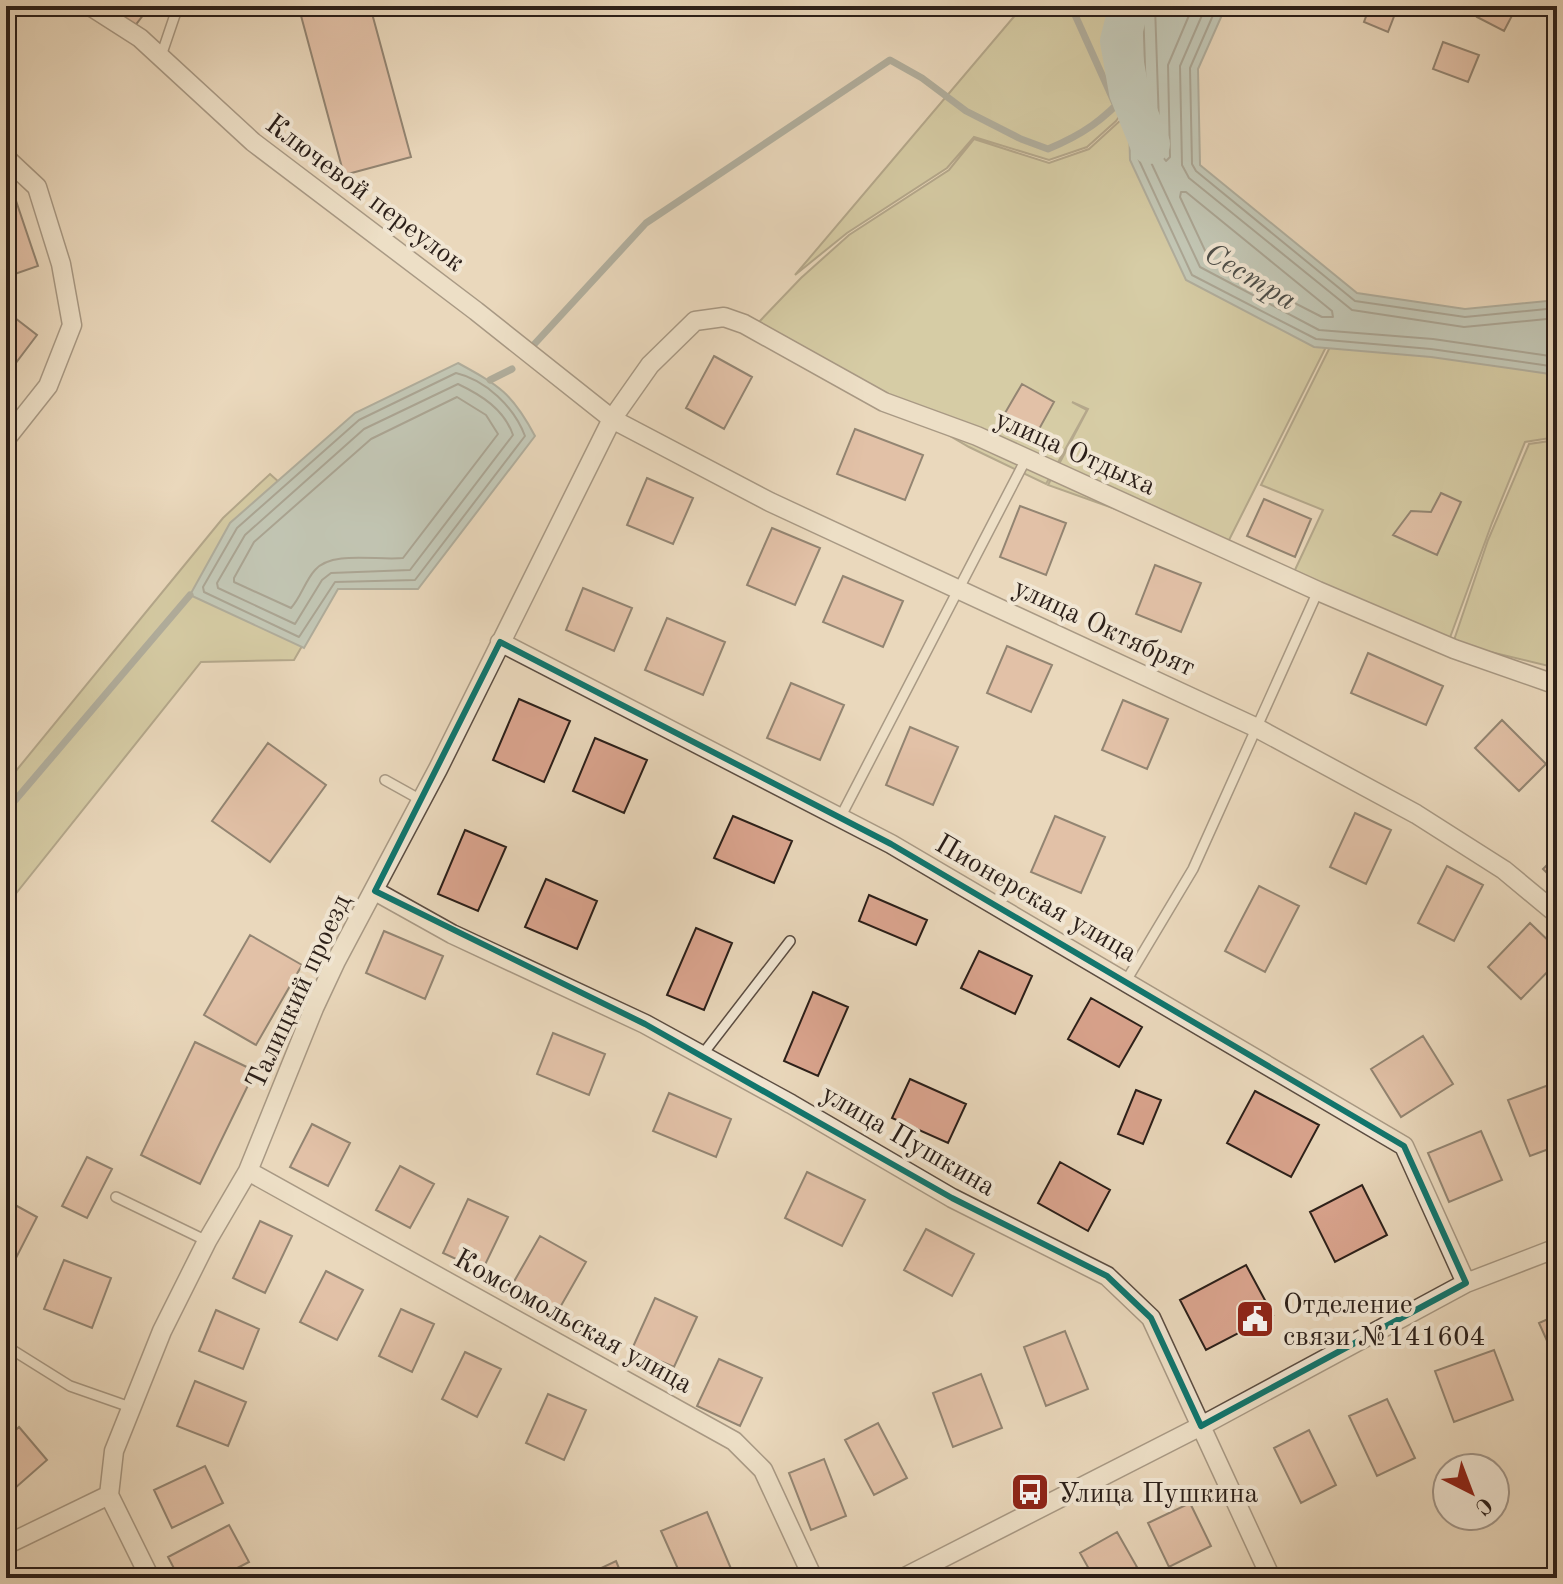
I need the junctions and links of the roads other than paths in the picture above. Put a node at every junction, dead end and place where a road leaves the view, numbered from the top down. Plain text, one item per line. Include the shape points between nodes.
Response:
1 (90, 6) edge
2 (178, 6) edge
3 (161, 56) junction
4 (6, 158) edge
5 (612, 419) junction
6 (6, 439) edge
7 (1026, 459) junction
8 (959, 588) junction
9 (1318, 591) junction
10 (500, 642) junction
11 (1557, 685) edge
12 (1255, 727) junction
13 (385, 780) dead end
14 (421, 800) junction
15 (840, 818) junction
16 (375, 891) junction
17 (1557, 914) edge
18 (790, 941) dead end
19 (1126, 981) junction
20 (702, 1055) junction
21 (248, 1171) junction
22 (116, 1197) dead end
23 (207, 1241) junction
24 (1557, 1248) edge
25 (1466, 1283) junction
26 (6, 1346) edge
27 (130, 1407) junction
28 (1201, 1426) junction
29 (109, 1495) junction
30 (6, 1545) edge
31 (150, 1578) edge
32 (813, 1578) edge
33 (903, 1578) edge
34 (1271, 1578) edge

1 - 3 street, Ключевой переулок
2 - 3 lane
3 - 5 street, Ключевой переулок via 253,142
4 - 6 street via 37,187 61,264 72,325 48,386
5 - 7 street, улица Отдыха via 650,365 695,321 724,317 884,402
5 - 8 street, улица Октябрят via 770,502
5 - 10 street, Талицкий проезд
7 - 8 lane
7 - 9 street, улица Отдыха
8 - 12 street, улица Октябрят
8 - 15 lane
9 - 11 street, улица Отдыха via 1454,649
9 - 12 lane
10 - 14 street, Талицкий проезд
10 - 15 street, Пионерская улица
12 - 17 street, улица Октябрят via 1416,814 1504,870
12 - 19 lane via 1193,869
13 - 14 lane
14 - 16 street, Талицкий проезд
15 - 19 street, Пионерская улица
16 - 20 street, улица Пушкина
16 - 21 street, Талицкий проезд via 314,1008
18 - 20 lane
19 - 25 street, Пионерская улица via 1404,1146
20 - 28 street, улица Пушкина via 952,1198 1107,1276 1151,1318
21 - 23 street, Талицкий проезд
21 - 32 street, Комсомольская улица via 734,1441 763,1470
22 - 23 lane
23 - 27 street, Талицкий проезд
24 - 25 street
25 - 28 street
26 - 27 lane via 70,1386
27 - 29 street, Талицкий проезд via 114,1451
28 - 33 street
28 - 34 street, улица Пушкина
29 - 30 street
29 - 31 street

